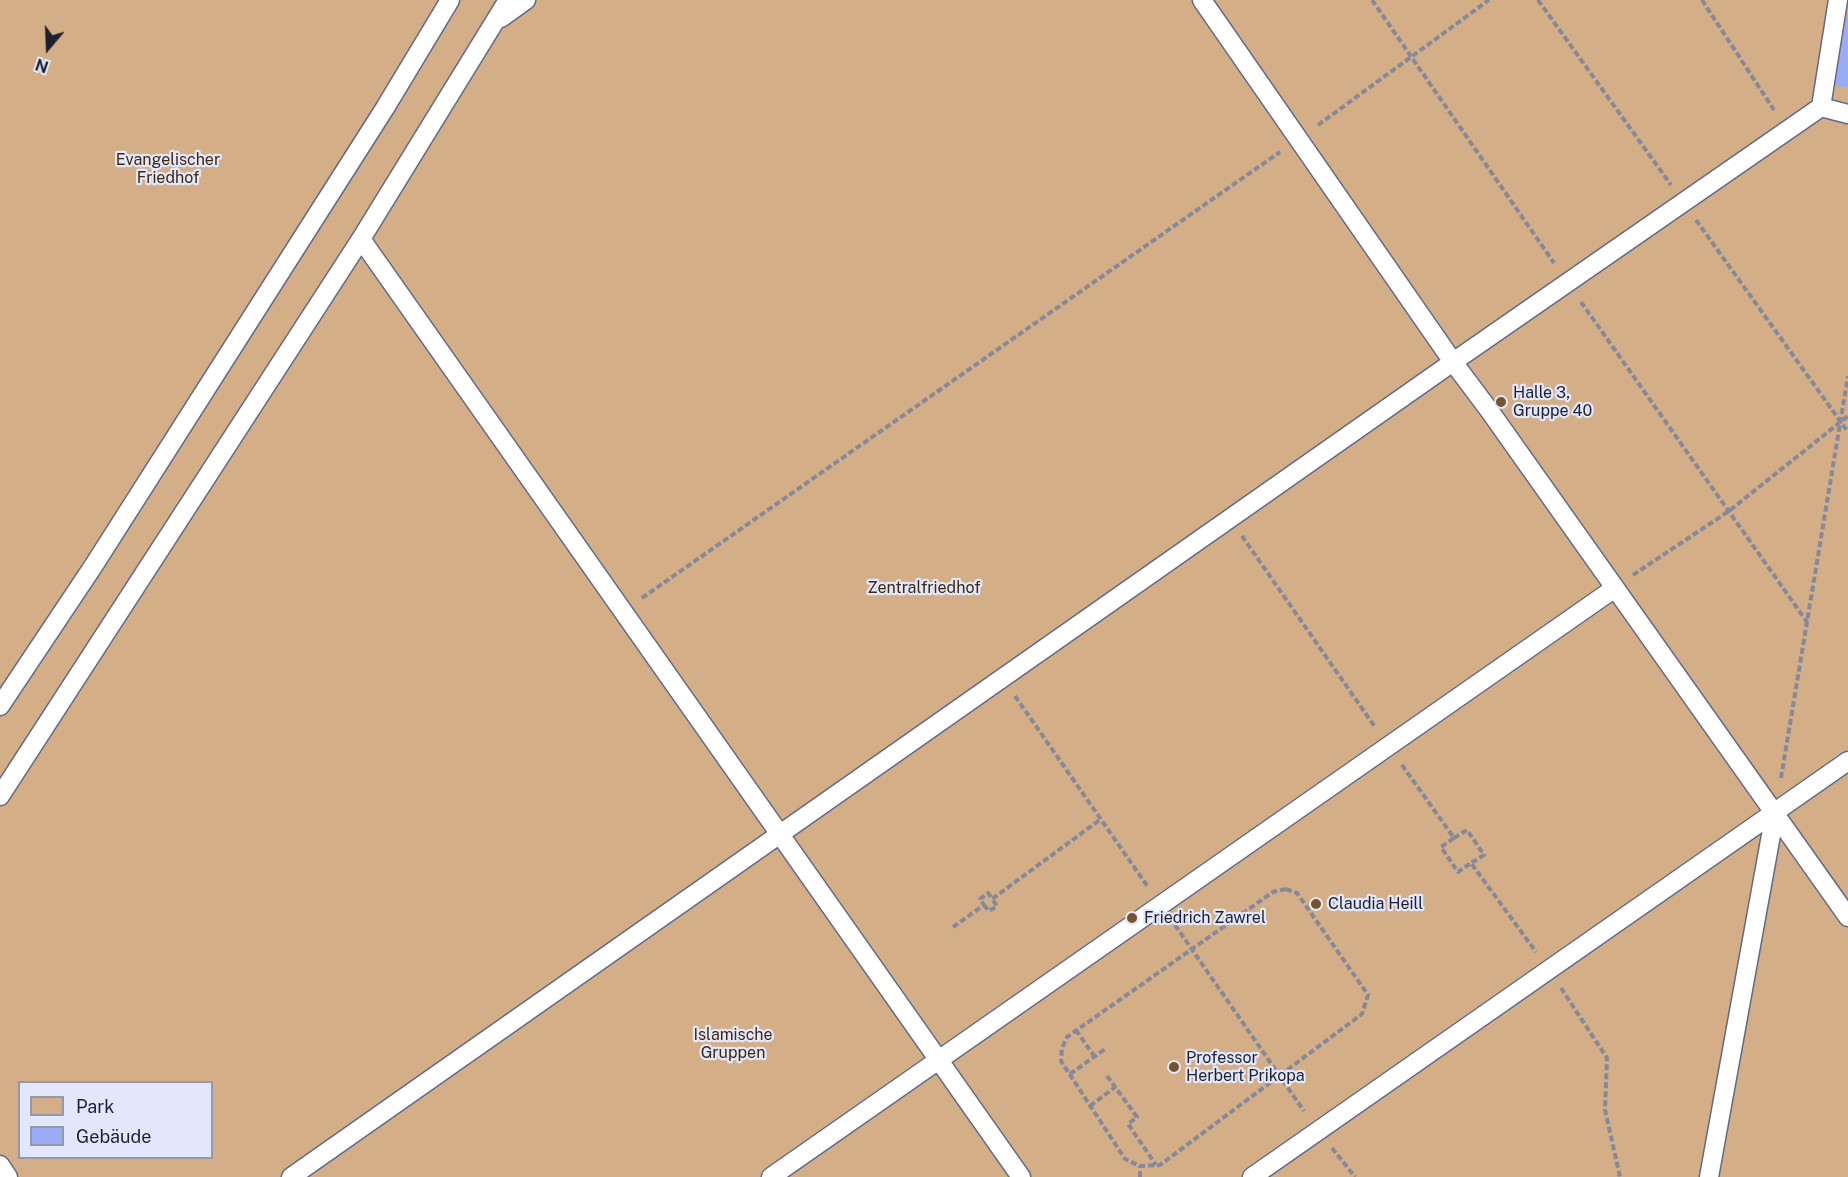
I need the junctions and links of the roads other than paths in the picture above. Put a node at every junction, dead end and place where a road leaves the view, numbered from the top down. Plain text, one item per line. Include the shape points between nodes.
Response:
1 (450, 0) edge
2 (508, 0) edge
3 (526, 0) edge
4 (1202, 0) edge
5 (1838, 0) edge
6 (496, 21) junction
7 (1821, 107) junction
8 (1848, 114) edge
9 (361, 239) junction
10 (1453, 362) junction
11 (1615, 588) junction
12 (0, 706) edge
13 (1848, 761) edge
14 (0, 796) edge
15 (1775, 813) junction
16 (780, 834) junction
17 (1848, 917) edge
18 (939, 1059) junction
19 (0, 1165) edge
20 (8, 1177) edge
21 (291, 1177) edge
22 (771, 1177) edge
23 (1022, 1177) edge
24 (1252, 1177) edge
25 (1709, 1177) edge

1 - 12 lane via 94,565
2 - 6 lane
3 - 6 lane
4 - 10 lane
5 - 7 lane
6 - 9 lane
7 - 8 lane
7 - 10 lane
9 - 14 lane
9 - 16 lane
10 - 11 lane
10 - 16 lane
11 - 15 lane
11 - 18 lane
13 - 15 lane
15 - 17 lane
15 - 24 lane
15 - 25 lane
16 - 18 lane
16 - 21 lane
18 - 22 lane
18 - 23 lane
19 - 20 lane

